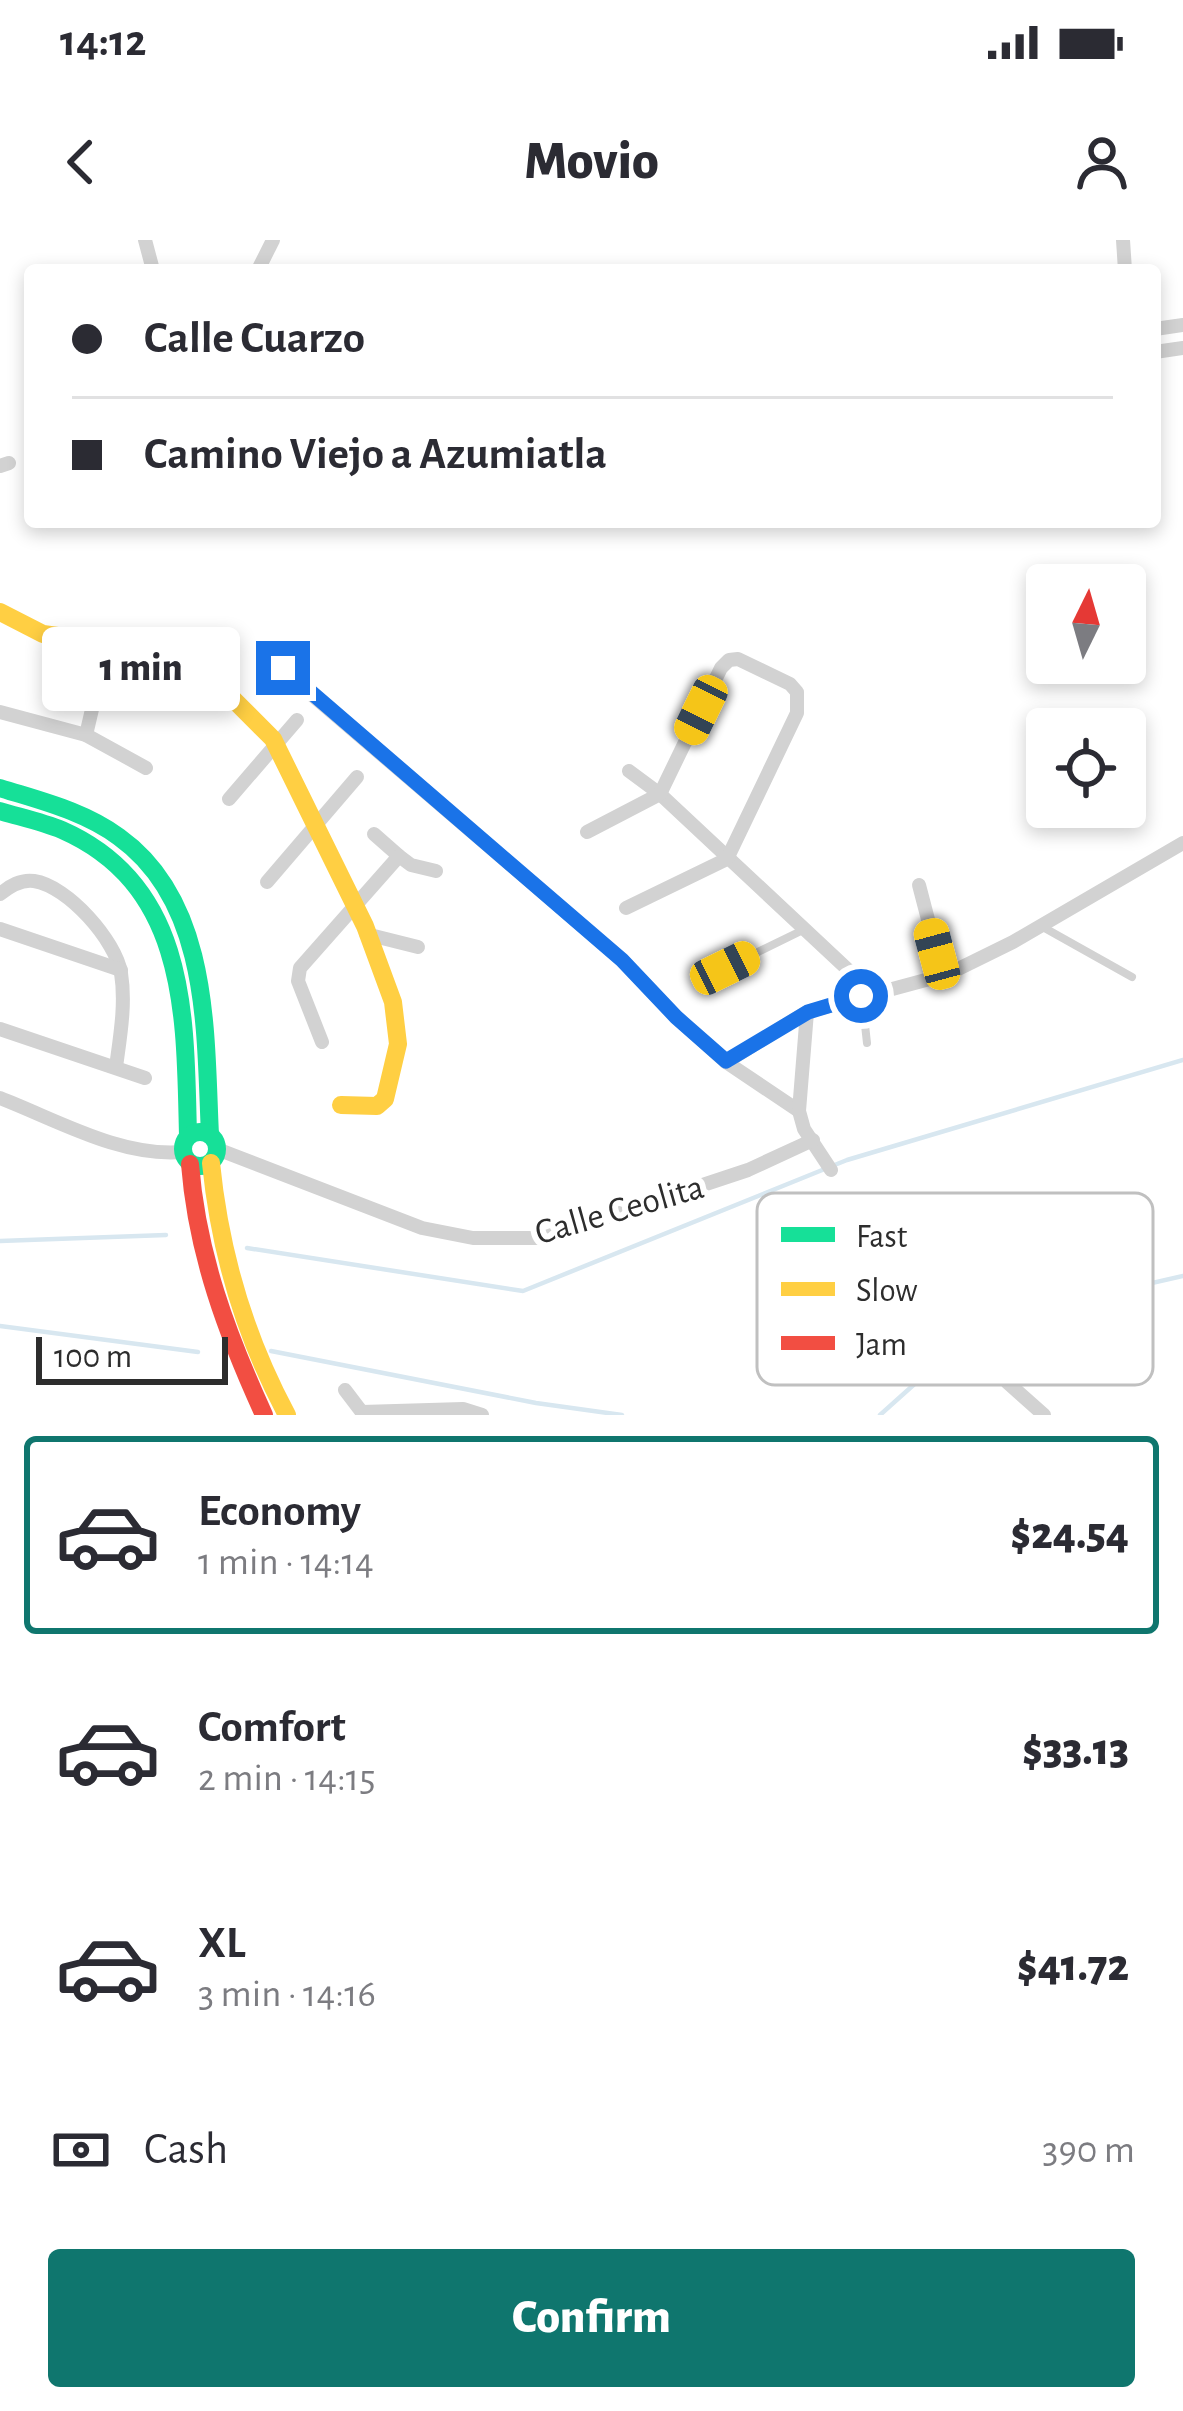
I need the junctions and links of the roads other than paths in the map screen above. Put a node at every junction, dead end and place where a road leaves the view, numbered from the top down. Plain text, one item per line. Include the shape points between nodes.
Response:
1 (0, 612) edge
2 (107, 645) junction
3 (272, 657) dead end
4 (0, 712) edge
5 (297, 720) dead end
6 (86, 735) junction
7 (277, 743) junction
8 (146, 768) dead end
9 (629, 771) dead end
10 (357, 777) dead end
11 (0, 788) edge
12 (660, 794) junction
13 (230, 799) dead end
14 (0, 812) edge
15 (315, 826) junction
16 (587, 832) dead end
17 (374, 834) dead end
18 (1183, 843) edge
19 (399, 856) junction
20 (727, 859) junction
21 (436, 872) dead end
22 (267, 882) dead end
23 (919, 885) dead end
24 (0, 894) edge
25 (354, 906) junction
26 (626, 908) dead end
27 (1040, 925) junction
28 (0, 929) edge
29 (803, 930) junction
30 (366, 934) junction
31 (418, 947) dead end
32 (725, 968) dead end
33 (121, 970) junction
34 (949, 974) junction
35 (1132, 976) dead end
36 (861, 996) junction
37 (808, 1012) junction
38 (0, 1029) edge
39 (322, 1042) dead end
40 (867, 1043) dead end
41 (726, 1061) junction
42 (116, 1067) junction
43 (145, 1078) dead end
44 (0, 1098) edge
45 (341, 1105) dead end
46 (799, 1111) junction
47 (213, 1149) junction
48 (187, 1151) junction
49 (1010, 1385) edge
50 (345, 1390) dead end
51 (363, 1414) edge
52 (264, 1415) edge
53 (287, 1415) edge
54 (482, 1415) edge
55 (1044, 1415) edge

1 - 2 street via 42,636
2 - 6 street
2 - 7 street via 191,662
3 - 41 street via 622,960
4 - 6 street
5 - 7 street
6 - 8 street
7 - 13 street
7 - 15 street
9 - 12 street
10 - 15 street
11 - 47 street via 66,806 113,832 172,895 201,980
12 - 16 street
12 - 20 street
12 - 20 street via 729,660 790,684 796,713
14 - 48 street via 88,842 149,902 183,994
15 - 22 street
15 - 25 street
17 - 19 street
18 - 27 street
19 - 21 street
19 - 25 street
20 - 26 street
20 - 29 street
23 - 34 street
24 - 33 street via 22,882 44,885 97,926
25 - 30 street
25 - 39 street via 297,973
27 - 34 street
27 - 35 lane
28 - 33 street
29 - 32 lane
29 - 36 street via 860,982
30 - 31 street
30 - 45 street via 398,1039 385,1099
33 - 42 street
34 - 36 street
36 - 37 street
36 - 40 lane
37 - 41 street
37 - 46 street
38 - 42 street
41 - 46 street
42 - 43 street
44 - 48 street via 113,1142
46 - 47 street, Calle Ceolita via 824,1156 748,1170 543,1238 422,1228
47 - 48 street via 197,1167
47 - 48 street via 203,1132
47 - 53 street via 224,1258 251,1343
48 - 52 street via 202,1256
49 - 55 street
50 - 51 street
51 - 54 street

